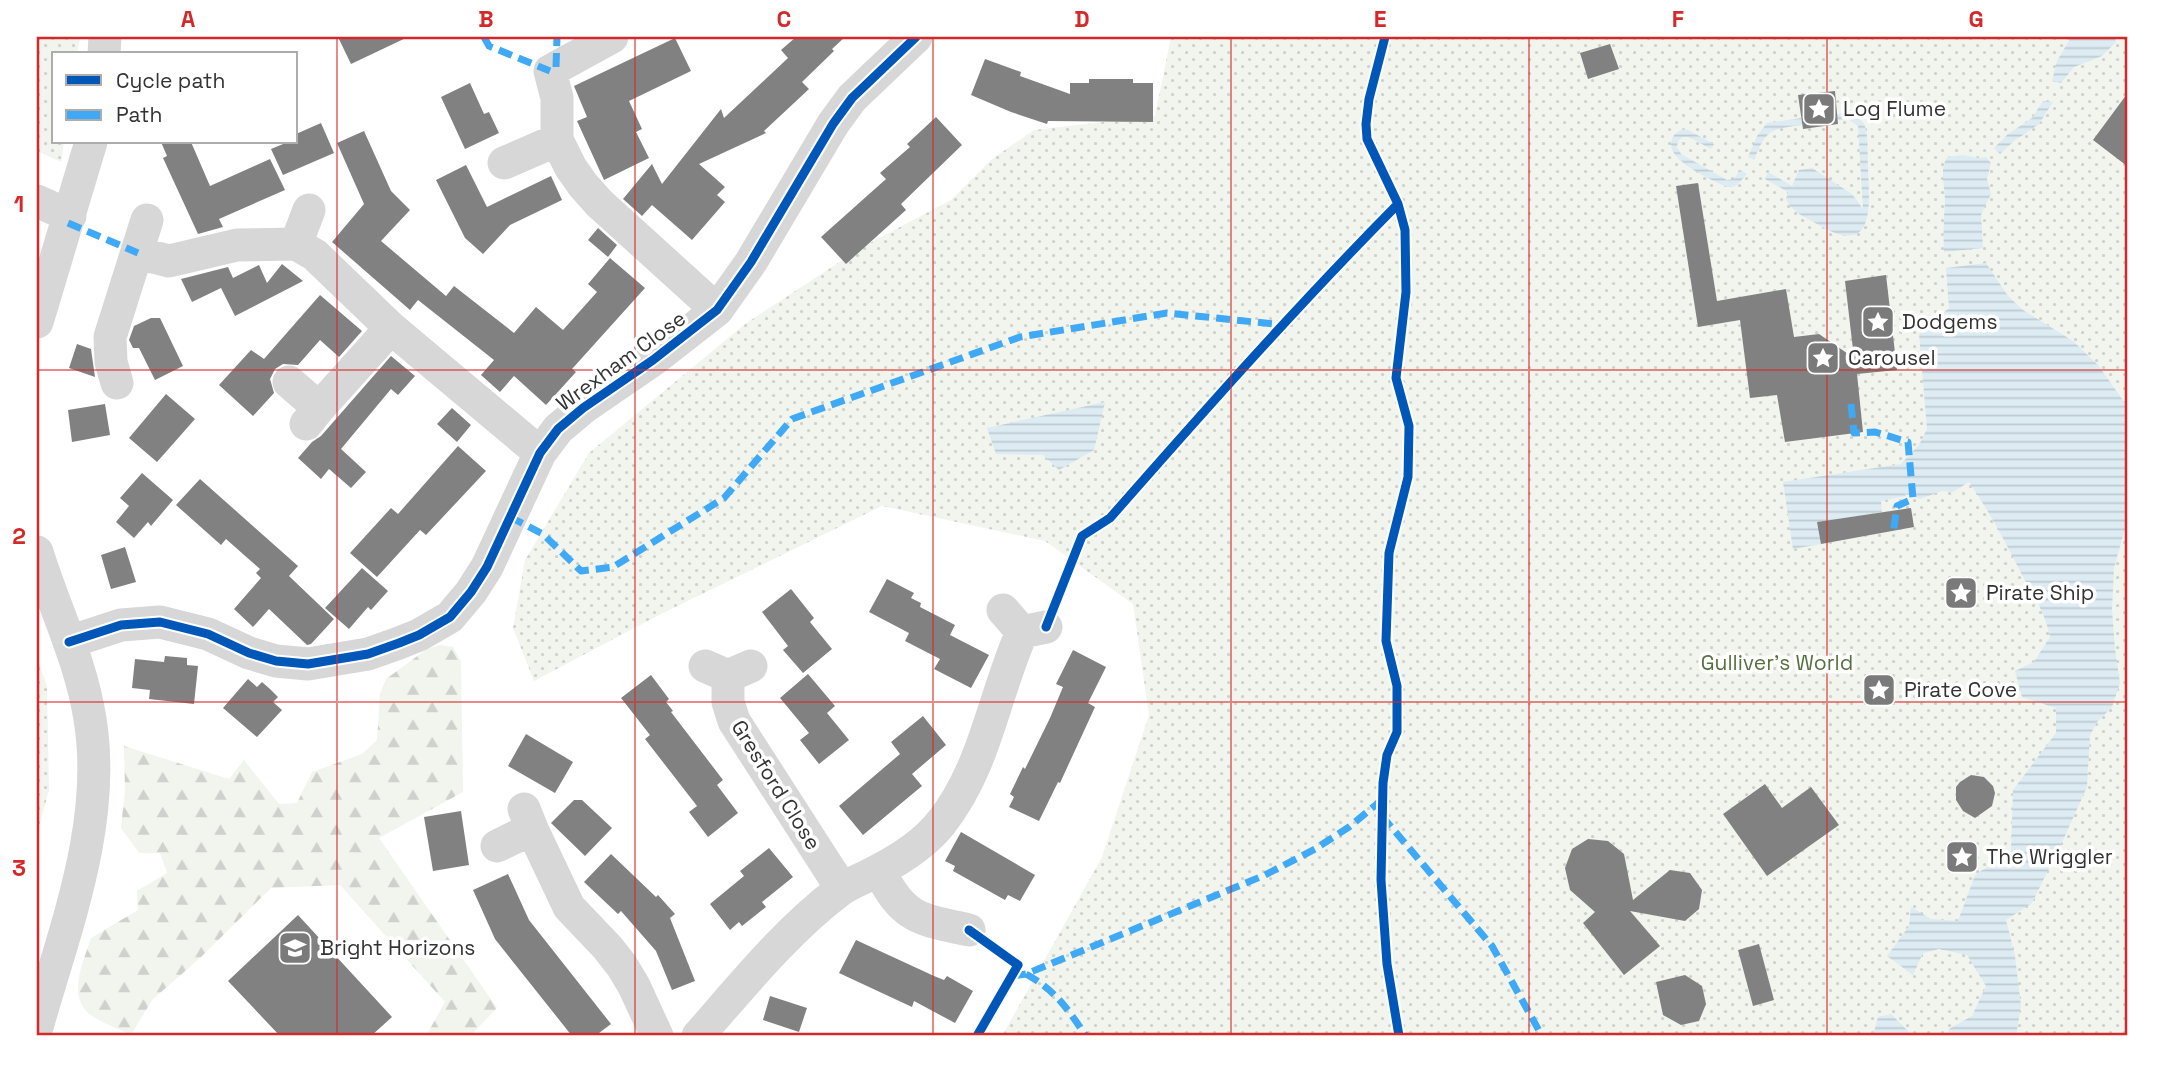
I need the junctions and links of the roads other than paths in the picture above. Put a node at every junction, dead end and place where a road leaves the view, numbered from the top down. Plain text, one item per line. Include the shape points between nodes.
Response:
1 (612, 37) edge
2 (914, 38) edge
3 (557, 139) junction
4 (90, 144) edge
5 (504, 163) dead end
6 (37, 201) edge
7 (309, 210) dead end
8 (70, 216) junction
9 (147, 220) dead end
10 (296, 244) junction
11 (138, 253) junction
12 (717, 310) junction
13 (37, 322) edge
14 (391, 328) junction
15 (289, 382) dead end
16 (117, 383) dead end
17 (540, 453) junction
18 (37, 552) edge
19 (1024, 623) dead end
20 (69, 642) junction
21 (728, 669) dead end
22 (497, 846) dead end
23 (879, 870) junction
24 (842, 889) junction
25 (969, 930) dead end
26 (37, 1027) edge
27 (37, 1034) edge
28 (44, 1036) edge
29 (657, 1036) edge
30 (698, 1036) edge

1 - 3 street, Wrexham Close via 550,71 557,97
2 - 12 street, Wrexham Close via 852,98 833,124
3 - 5 street
3 - 12 street, Wrexham Close via 571,168 599,203
4 - 8 street
6 - 8 street
7 - 10 street
8 - 13 street
9 - 11 street
10 - 11 street via 237,245 169,261
10 - 14 street via 315,255
11 - 16 street via 110,337
12 - 17 street, Wrexham Close via 583,408 558,429
14 - 15 street via 313,416
14 - 17 street
17 - 20 street, Wrexham Close via 471,592 450,617 419,635 368,654 308,664 276,661 208,634 160,622 121,625
18 - 20 street
19 - 23 street via 963,789 927,839
20 - 26 street via 90,719 94,795 85,850
21 - 24 street, Gresford Close via 728,702 734,721
22 - 29 street via 528,819 569,907 622,966
23 - 24 street
23 - 25 street via 900,906 935,923
24 - 30 street via 803,920
27 - 28 street

